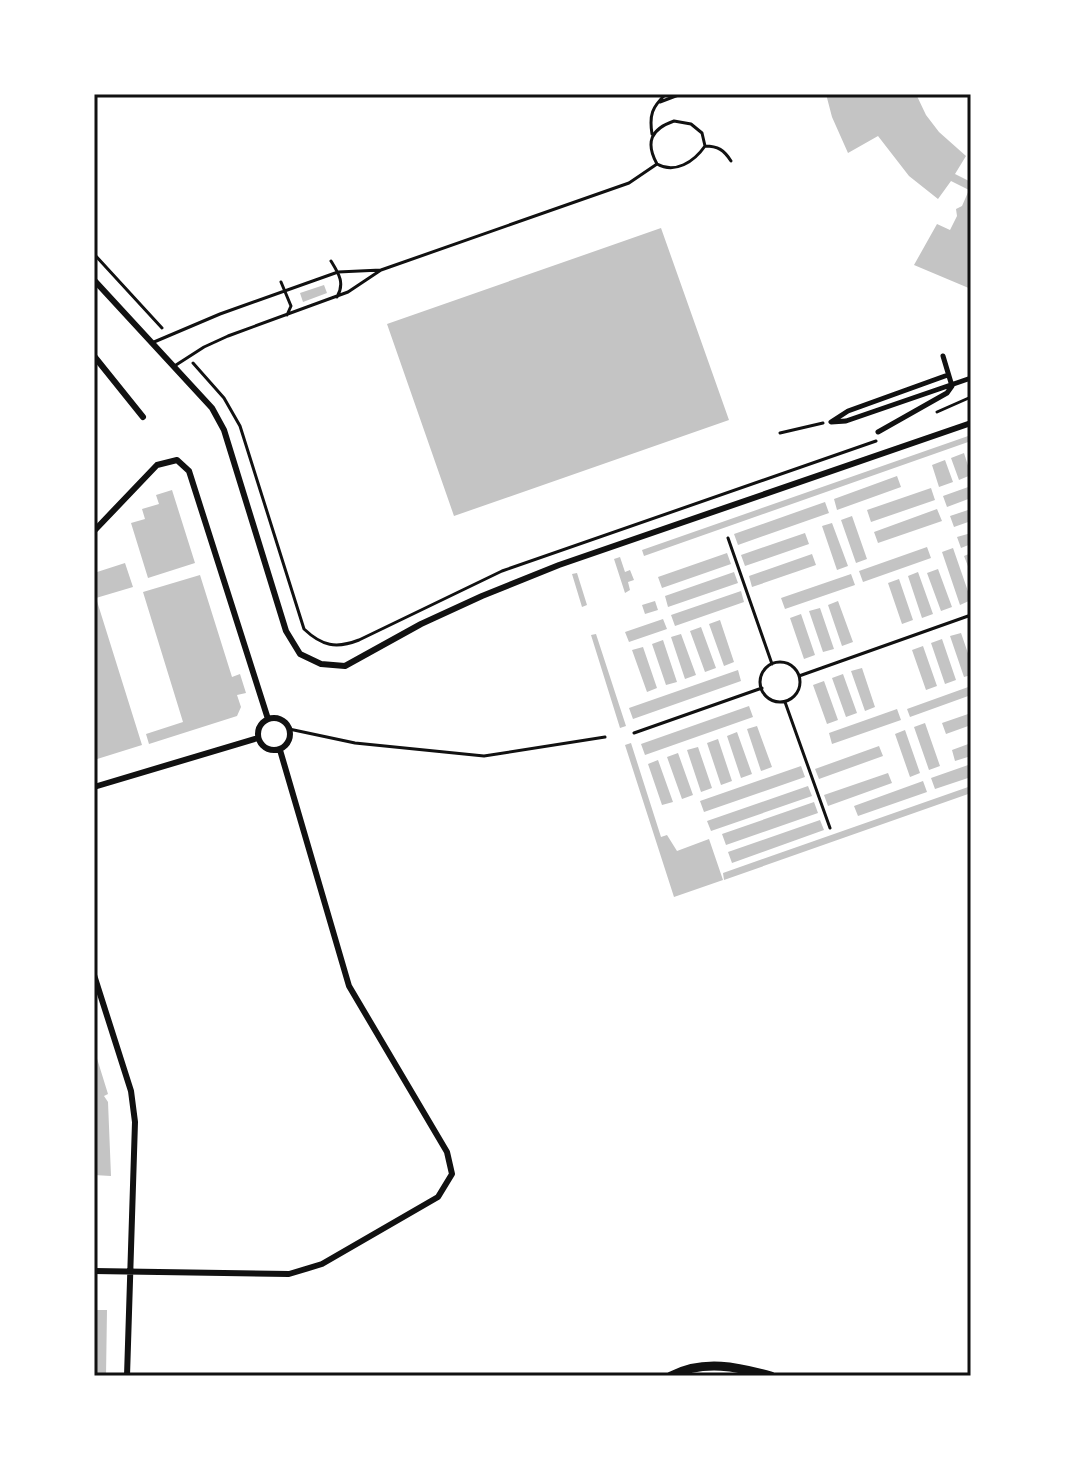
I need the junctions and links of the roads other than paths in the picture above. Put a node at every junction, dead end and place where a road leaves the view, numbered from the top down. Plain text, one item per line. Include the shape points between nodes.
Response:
1 (666, 94) edge
2 (681, 94) edge
3 (657, 103) junction
4 (652, 134) junction
5 (705, 146) junction
6 (731, 161) dead end
7 (657, 164) junction
8 (331, 261) dead end
9 (381, 270) junction
10 (338, 272) junction
11 (94, 280) edge
12 (281, 282) dead end
13 (286, 291) junction
14 (337, 297) junction
15 (287, 315) junction
16 (152, 342) junction
17 (94, 356) edge
18 (943, 356) dead end
19 (174, 366) junction
20 (945, 376) dead end
21 (971, 378) edge
22 (952, 386) junction
23 (143, 417) dead end
24 (971, 423) edge
25 (878, 432) dead end
26 (94, 531) edge
27 (268, 719) junction
28 (258, 738) junction
29 (280, 750) junction
30 (94, 787) edge
31 (94, 975) edge
32 (94, 1271) edge
33 (132, 1272) junction
34 (127, 1376) edge
35 (671, 1376) edge
36 (771, 1376) edge

1 - 3 lane
2 - 3 lane
3 - 4 lane via 649,117
4 - 5 lane via 674,121 691,124 702,133
4 - 7 lane via 649,146
5 - 6 lane via 715,146
5 - 7 lane via 677,168
7 - 9 lane via 629,183
8 - 10 lane
9 - 10 lane
9 - 14 lane
10 - 13 lane
10 - 14 lane via 342,289
11 - 16 street
12 - 13 lane
13 - 15 lane via 291,306
13 - 16 lane
14 - 15 lane
15 - 19 lane via 228,336
16 - 19 street
17 - 23 street
18 - 22 street
19 - 24 street via 212,408 224,430 286,631 300,654 321,664 345,666 421,624 559,565
20 - 22 street via 831,422
21 - 22 street
22 - 25 street
26 - 27 street via 157,465 177,460 189,471
27 - 28 street via 258,728
27 - 29 street via 283,721 289,729 290,739
28 - 29 street via 269,750
28 - 30 street
29 - 33 street via 349,986 447,1152 452,1174 438,1197 322,1264 289,1274
31 - 33 street via 131,1091 135,1122
32 - 33 street
33 - 34 street
35 - 36 main road via 712,1365

